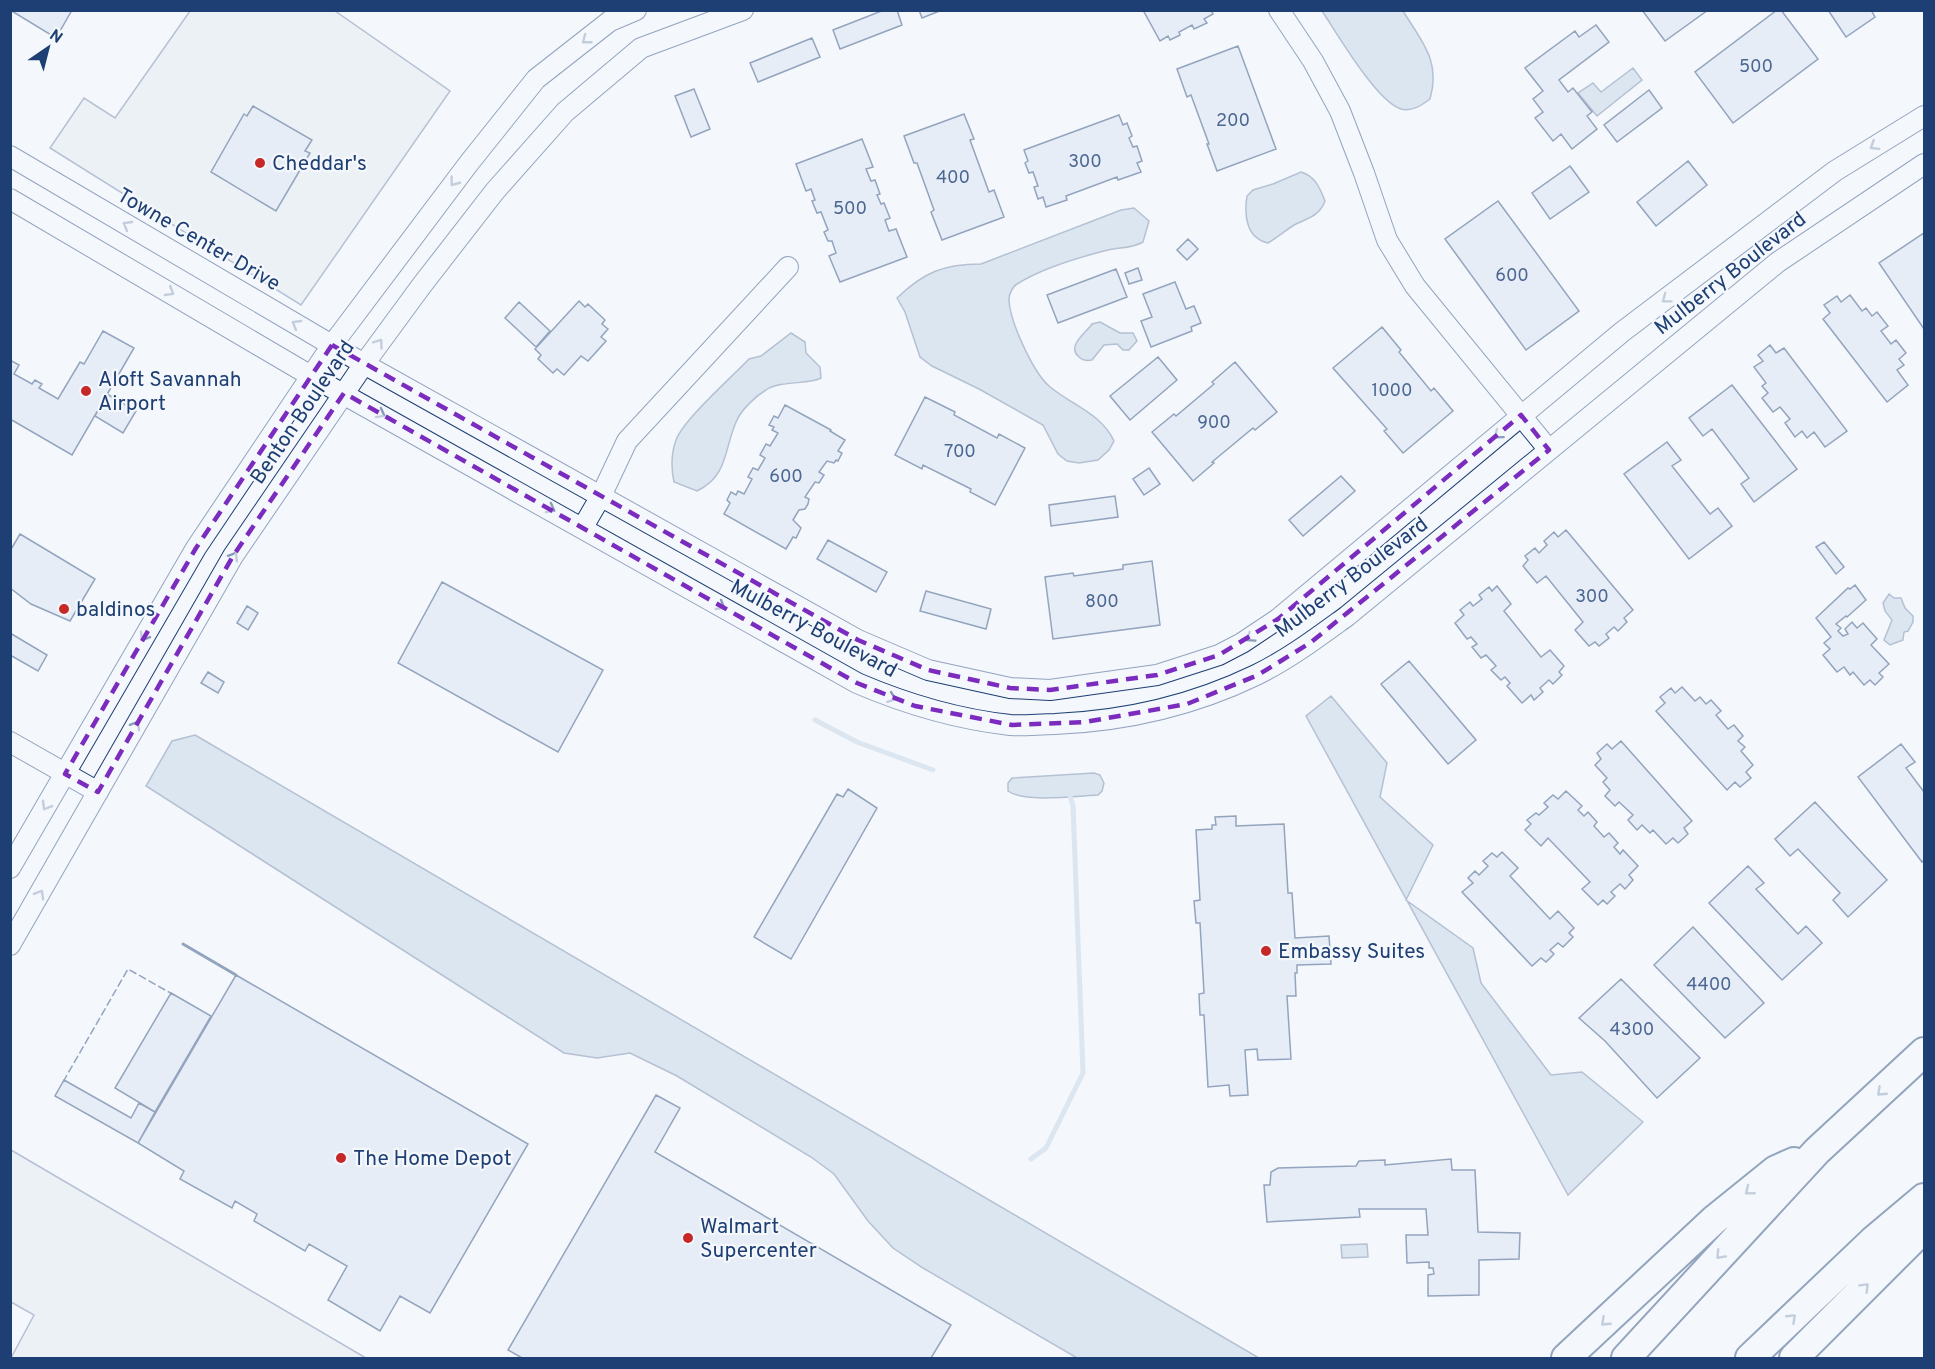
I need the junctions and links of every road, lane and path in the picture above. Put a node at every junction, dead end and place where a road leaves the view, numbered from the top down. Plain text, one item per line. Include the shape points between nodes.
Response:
1 (636, 10) edge
2 (743, 10) edge
3 (1279, 10) edge
4 (1924, 116) edge
5 (10, 156) edge
6 (1924, 164) edge
7 (10, 199) edge
8 (788, 267) dead end
9 (332, 345) junction
10 (364, 364) junction
11 (311, 376) junction
12 (344, 393) junction
13 (1521, 415) junction
14 (1549, 450) junction
15 (601, 496) junction
16 (583, 527) junction
17 (10, 742) edge
18 (65, 774) junction
19 (98, 792) junction
20 (10, 868) edge
21 (10, 945) edge
22 (1924, 1053) edge
23 (1817, 1151) junction
24 (1924, 1198) edge
25 (1924, 1227) edge
26 (1566, 1359) edge
27 (1626, 1359) edge
28 (1750, 1359) edge
29 (1794, 1359) edge

1 -> 9 street, Benton Boulevard via 610,21 536,79
10 -> 2 street, Benton Boulevard via 495,191 565,112 641,48
3 - 13 street via 1341,111 1386,240 1415,286
4 -> 13 street, Mulberry Boulevard via 1835,171 1622,332
9 -> 5 street, Towne Center Drive
6 - 14 street, Mulberry Boulevard via 1778,262
7 -> 11 street
8 - 15 street via 627,441
9 - 10 street, Towne Center Drive
9 - 11 street, Benton Boulevard
10 - 12 street, Benton Boulevard
10 - 15 street, Mulberry Boulevard
11 - 12 street, Mulberry Boulevard
11 -> 18 street, Benton Boulevard via 196,548
12 -> 16 street, Mulberry Boulevard
19 -> 12 street, Benton Boulevard via 234,556
13 - 14 street
13 -> 15 street, Mulberry Boulevard via 1278,619 1242,643 1219,655 1157,675 1050,690 1010,688 928,670 868,645
16 -> 14 street, Mulberry Boulevard via 886,696 984,722 1085,722 1187,704 1258,675 1347,616
15 - 16 street
17 - 18 street
18 - 19 street
18 -> 20 street, Benton Boulevard
21 -> 19 street, Benton Boulevard
22 -> 23 highway
23 -> 26 highway via 1776,1170 1714,1220
23 -> 27 highway
28 -> 24 highway
29 -> 25 highway

